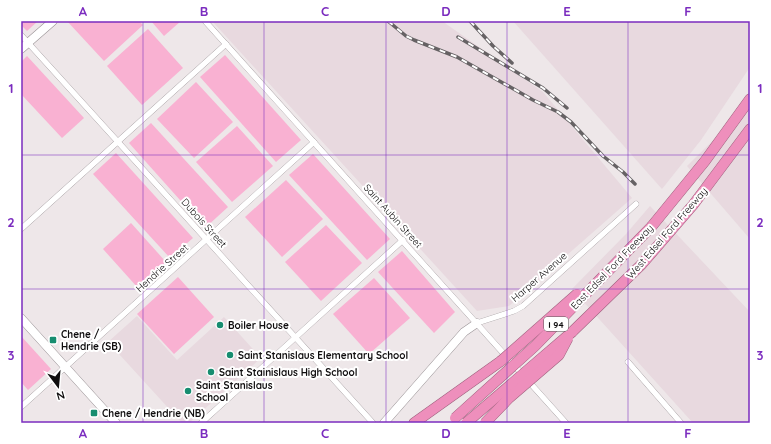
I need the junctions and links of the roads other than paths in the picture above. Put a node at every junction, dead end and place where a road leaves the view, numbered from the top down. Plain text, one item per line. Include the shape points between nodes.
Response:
1 (53, 21) edge
2 (205, 21) edge
3 (21, 35) edge
4 (28, 43) junction
5 (226, 44) junction
6 (21, 50) edge
7 (750, 100) edge
8 (750, 129) edge
9 (117, 141) junction
10 (314, 142) junction
11 (636, 204) dead end
12 (652, 226) junction
13 (21, 228) edge
14 (206, 240) junction
15 (403, 240) junction
16 (21, 318) edge
17 (477, 323) junction
18 (572, 332) junction
19 (295, 338) junction
20 (628, 362) dead end
21 (66, 367) junction
22 (21, 407) edge
23 (453, 421) edge
24 (116, 423) edge
25 (201, 423) edge
26 (373, 423) edge
27 (384, 423) edge
28 (414, 423) edge
29 (466, 423) edge
30 (485, 423) edge
31 (566, 423) edge
32 (681, 423) edge

1 - 4 street
2 - 5 street, Saint Aubin Street
3 - 4 street, Dubois Street
4 - 6 street
4 - 9 street, Dubois Street
5 - 9 street
5 - 10 street, Saint Aubin Street
7 - 12 highway, East Edsel Ford Freeway / I 94 via 706,161
8 - 18 highway, West Edsel Ford Freeway / I 94 via 693,205 642,264
9 - 13 street
9 - 14 street, Dubois Street
10 - 14 street, Hendrie Street
10 - 15 street, Saint Aubin Street
11 - 17 street, Harper Avenue via 523,306
12 - 23 highway, East Edsel Ford Freeway / I 94, bridge via 535,346
12 - 28 highway, bridge via 501,361
14 - 19 street, Dubois Street
14 - 21 street, Hendrie Street
15 - 17 street, Saint Aubin Street
15 - 19 street
16 - 21 street
17 - 27 street, Harper Avenue via 464,332
17 - 31 street, Saint Aubin Street
18 - 29 highway, West Edsel Ford Freeway / I 94, bridge
18 - 30 highway, bridge via 560,355
19 - 25 street
19 - 26 street, Dubois Street
20 - 32 street
21 - 22 street, Hendrie Street
21 - 24 street

